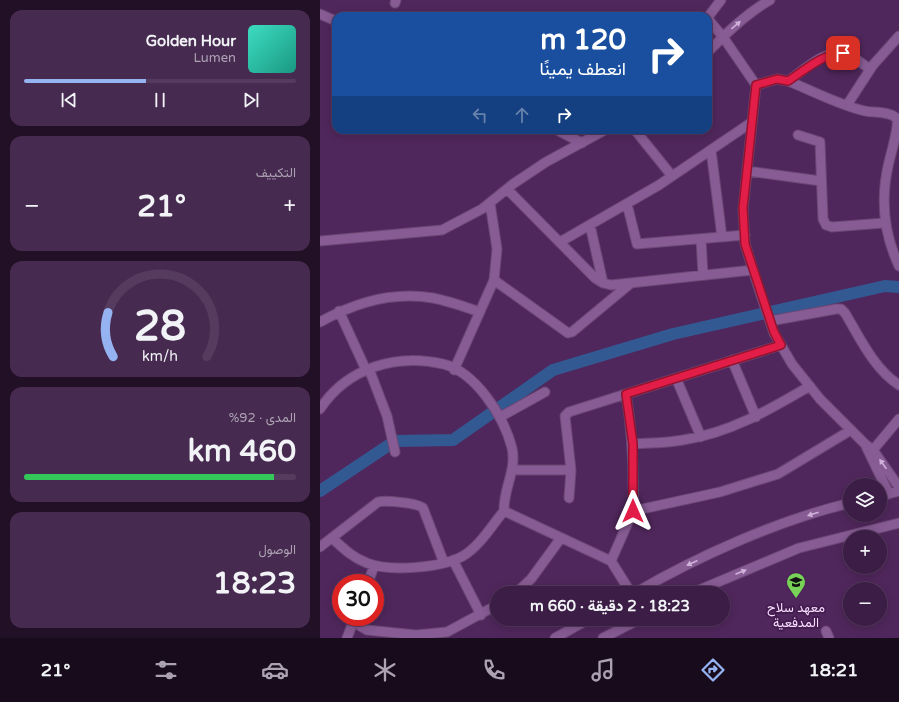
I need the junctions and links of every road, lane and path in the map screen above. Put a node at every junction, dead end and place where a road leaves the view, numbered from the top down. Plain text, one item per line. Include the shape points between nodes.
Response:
1 (769, 0) edge
2 (718, 1) edge
3 (712, 12) edge
4 (320, 14) edge
5 (332, 19) edge
6 (712, 23) edge
7 (899, 36) edge
8 (723, 37) junction
9 (712, 48) edge
10 (870, 69) junction
11 (788, 81) junction
12 (756, 85) junction
13 (847, 105) junction
14 (752, 122) junction
15 (565, 134) edge
16 (598, 134) edge
17 (638, 134) edge
18 (798, 135) dead end
19 (582, 143) junction
20 (711, 150) junction
21 (747, 171) junction
22 (672, 176) junction
23 (821, 181) junction
24 (507, 190) junction
25 (490, 203) junction
26 (627, 204) junction
27 (884, 223) junction
28 (590, 225) junction
29 (745, 234) junction
30 (722, 237) junction
31 (700, 239) junction
32 (320, 241) edge
33 (560, 242) junction
34 (898, 263) edge
35 (753, 270) junction
36 (703, 275) junction
37 (494, 280) junction
38 (603, 283) junction
39 (631, 283) junction
40 (339, 311) junction
41 (480, 312) junction
42 (770, 321) junction
43 (320, 322) edge
44 (781, 345) junction
45 (732, 360) junction
46 (368, 369) junction
47 (454, 370) junction
48 (676, 378) junction
49 (899, 385) edge
50 (810, 386) junction
51 (545, 392) dead end
52 (626, 394) junction
53 (320, 408) edge
54 (497, 412) junction
55 (756, 417) junction
56 (899, 419) edge
57 (851, 430) junction
58 (701, 437) junction
59 (633, 444) junction
60 (865, 444) junction
61 (873, 450) junction
62 (395, 452) dead end
63 (513, 470) junction
64 (571, 470) junction
65 (878, 478) edge
66 (899, 487) edge
67 (899, 492) edge
68 (887, 494) edge
69 (569, 498) dead end
70 (843, 505) edge
71 (504, 511) junction
72 (633, 511) junction
73 (899, 524) edge
74 (332, 538) junction
75 (561, 538) junction
76 (320, 547) edge
77 (453, 560) junction
78 (444, 562) junction
79 (611, 562) junction
80 (374, 566) junction
81 (371, 574) edge
82 (524, 586) edge
83 (626, 586) edge
84 (647, 586) edge
85 (709, 586) edge
86 (490, 609) edge
87 (481, 614) junction
88 (352, 626) edge
89 (360, 626) edge
90 (576, 626) edge
91 (626, 626) edge
92 (347, 638) edge
93 (555, 638) edge
94 (603, 638) edge

8 -> 1 street
2 - 3 street
4 - 5 street
6 - 8 street
7 - 10 street
8 - 9 street
8 - 12 street
10 - 11 street via 850,56 833,53
10 - 13 street
11 - 12 street via 777,79
11 - 13 street
12 - 14 street
13 - 27 street via 866,112 890,115 899,123 884,188
14 - 20 street
14 - 21 street
15 - 19 street
16 - 19 street
17 - 22 street
18 - 23 street via 820,142
19 - 24 street via 546,162
20 - 22 street
20 - 30 street
21 - 23 street
21 - 29 street via 743,208
22 - 26 street
23 - 27 street via 823,219 826,225 832,227
24 - 25 street
24 - 33 street
25 - 32 street via 482,210 442,230
25 - 37 street via 497,249
26 - 28 street
26 - 31 street via 637,244
27 - 34 street
28 - 33 street
28 - 38 street
29 - 30 street
29 - 35 street via 745,244
30 - 31 street
31 - 36 street
33 - 38 street
35 - 36 street
35 - 42 street
36 - 39 street
37 - 39 street via 568,333
37 - 41 street
38 - 39 street
40 - 41 street via 358,303 407,297 432,298
40 - 43 street
40 - 46 street
41 - 47 street
42 - 44 street
42 - 49 street via 841,309 868,352 890,380
44 - 45 street
44 - 50 street
45 - 48 street
45 - 55 street
46 - 47 street via 405,360 444,364
46 - 53 street via 354,375 329,394
46 - 62 street via 387,416
47 - 54 street via 466,376 487,397
48 - 52 street
48 - 58 street
50 - 55 street
50 - 57 street
51 - 54 street
52 - 59 street
52 - 64 street via 569,412 565,416
54 - 63 street via 512,448
55 - 58 street
56 - 61 street
57 - 60 street
57 - 72 street via 778,474 720,492
58 - 59 street
59 - 72 street
60 - 61 street
60 - 65 street
66 -> 61 street
63 - 64 street
63 - 71 street
64 - 69 street
67 - 68 street
70 -> 84 street via 761,532
71 - 75 street
71 - 77 street via 478,542 464,555
72 - 79 street
85 -> 73 street via 799,548
74 - 76 street
74 - 78 street via 380,501 417,504 423,508
74 - 80 street via 353,557
75 - 79 street
75 - 82 street
77 - 78 street
77 - 87 street
78 - 80 street via 402,568
79 - 83 street
80 - 81 street
86 - 87 street
87 - 89 street via 447,632 416,635 367,630
88 - 92 street
90 - 93 street
91 - 94 street

